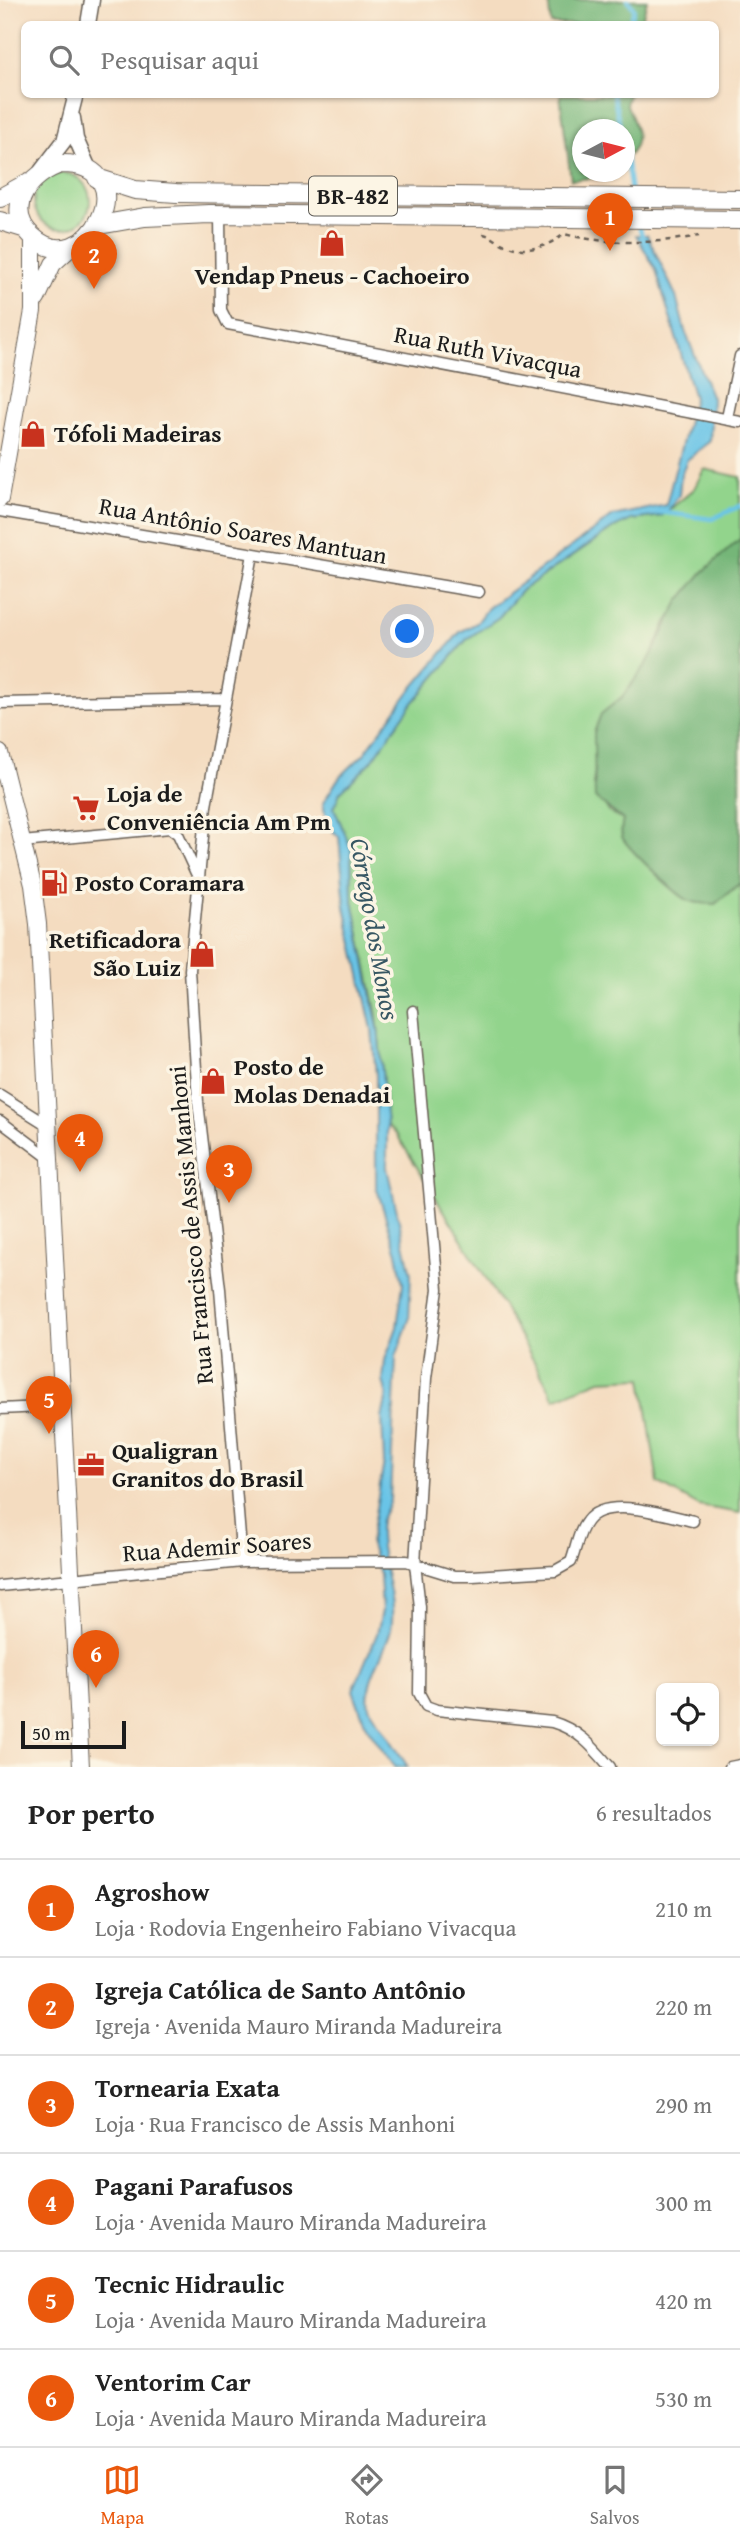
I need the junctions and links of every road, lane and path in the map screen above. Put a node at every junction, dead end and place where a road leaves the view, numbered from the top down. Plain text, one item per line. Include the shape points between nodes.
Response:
1 (92, 0) edge
2 (88, 21) edge
3 (75, 98) edge
4 (73, 113) junction
5 (94, 174) junction
6 (35, 177) junction
7 (0, 198) edge
8 (740, 199) edge
9 (220, 214) junction
10 (740, 220) edge
11 (0, 222) edge
12 (99, 225) junction
13 (29, 233) junction
14 (475, 234) dead end
15 (662, 242) dead end
16 (76, 243) junction
17 (33, 311) junction
18 (740, 355) edge
19 (721, 417) junction
20 (740, 422) edge
21 (0, 499) edge
22 (0, 511) edge
23 (253, 554) junction
24 (479, 592) dead end
25 (226, 699) junction
26 (0, 704) edge
27 (0, 753) edge
28 (22, 842) junction
29 (197, 876) junction
30 (413, 1011) dead end
31 (0, 1096) edge
32 (0, 1121) edge
33 (46, 1124) junction
34 (48, 1157) junction
35 (62, 1406) junction
36 (0, 1409) edge
37 (693, 1521) dead end
38 (242, 1562) junction
39 (415, 1564) junction
40 (72, 1581) junction
41 (0, 1586) edge
42 (740, 1765) edge
43 (81, 1767) edge
44 (610, 1767) edge
45 (730, 1767) edge

1 - 2 street
3 - 4 street
4 - 5 street via 76,139
4 - 6 street via 64,141
5 - 6 highway via 81,166 61,164
5 - 8 highway, BR-482 via 156,193
5 - 12 highway via 106,196
6 - 7 highway
6 - 13 highway via 21,198 21,219
9 - 10 highway, BR-482
9 - 12 highway, BR-482
9 - 19 street, Rua Ruth Vivacqua via 221,310 228,324
11 - 13 highway
12 - 16 highway
13 - 16 highway via 59,247
13 - 17 main road
14 - 15 path via 489,234 520,249 547,245 564,234 615,243
16 - 17 main road via 53,264
17 - 21 main road
18 - 19 street
19 - 20 street, Rua Ruth Vivacqua
22 - 23 street, Rua Antônio Soares Mantuan
23 - 24 street, Rua Antônio Soares Mantuan
23 - 25 street, Rua Francisco de Assis Manhoni
25 - 26 street
25 - 29 street, Rua Francisco de Assis Manhoni
27 - 28 main road
28 - 29 street via 170,828 178,834
28 - 33 main road via 38,924
29 - 38 street, Rua Francisco de Assis Manhoni via 190,970
30 - 39 street via 438,1289 426,1389
31 - 33 street
32 - 34 street
33 - 34 main road
34 - 35 main road
35 - 36 street
35 - 40 main road
37 - 39 street, Rua Ademir Soares via 626,1507 598,1511 582,1530 571,1562 555,1571 454,1576
38 - 39 street, Rua Ademir Soares via 393,1559
38 - 40 street, Rua Ademir Soares
39 - 44 street via 420,1597 419,1693 426,1706 569,1727
40 - 41 street, Rua Ademir Soares
40 - 43 main road
42 - 45 street

